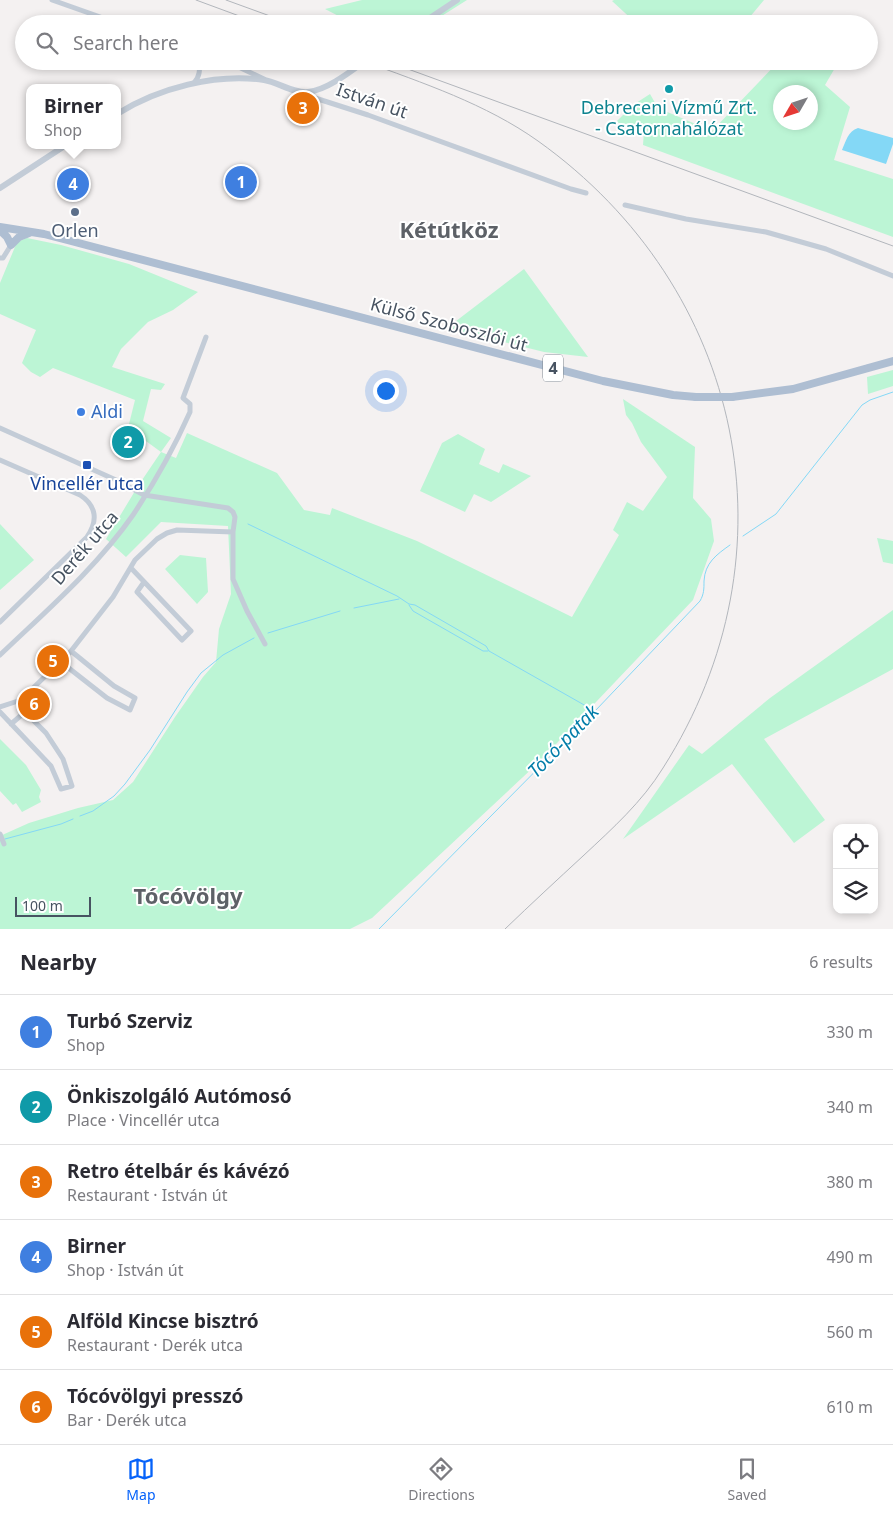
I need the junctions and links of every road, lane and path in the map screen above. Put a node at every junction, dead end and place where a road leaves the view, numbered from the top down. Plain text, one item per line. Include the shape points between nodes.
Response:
1 (52, 0) edge
2 (457, 0) edge
3 (94, 15) edge
4 (434, 15) edge
5 (200, 70) edge
6 (245, 70) edge
7 (351, 70) edge
8 (267, 80) junction
9 (194, 83) junction
10 (303, 93) junction
11 (121, 112) edge
12 (60, 149) edge
13 (0, 188) edge
14 (586, 193) dead end
15 (625, 205) dead end
16 (0, 228) edge
17 (34, 232) junction
18 (11, 245) junction
19 (0, 258) edge
20 (893, 276) edge
21 (206, 337) dead end
22 (893, 361) edge
23 (0, 428) edge
24 (0, 460) edge
25 (144, 495) junction
26 (233, 532) junction
27 (131, 568) junction
28 (144, 582) junction
29 (0, 622) edge
30 (265, 644) dead end
31 (71, 651) junction
32 (0, 655) edge
33 (61, 662) junction
34 (0, 707) edge
35 (0, 712) edge
36 (12, 724) junction
37 (0, 834) edge
38 (4, 844) dead end

1 - 3 street
2 - 4 street
5 - 9 street
6 - 8 street
7 - 10 street via 322,88
8 - 9 street, István út via 237,78
8 - 10 street, István út
9 - 11 street, István út via 144,99
10 - 14 street, István út
12 - 13 street
15 - 20 street via 686,220 766,232 826,249
16 - 17 main road, Külső Szoboszlói út / 4
16 - 18 main road
17 - 18 main road via 18,237
17 - 22 main road, Külső Szoboszlói út / 4, bridge via 603,381 664,394 732,397 793,389
18 - 19 street
21 - 25 street, Derék utca via 183,398 190,404 190,412 166,462
23 - 25 street
24 - 29 street, Derék utca via 80,495 90,503 94,514 93,526 87,537
25 - 26 street via 228,508 236,517
25 - 32 street, Derék utca via 96,561
26 - 27 street via 178,530 167,533 151,544
26 - 30 street via 233,579
27 - 28 street
27 - 31 street via 114,597
28 - 28 street via 191,632 182,640 137,592
31 - 33 street
31 - 33 street via 114,686 135,698 130,710 107,698
33 - 34 street via 18,701
35 - 36 street
36 - 36 street via 51,766 61,789 72,786 63,759 46,733 25,712
37 - 38 street

